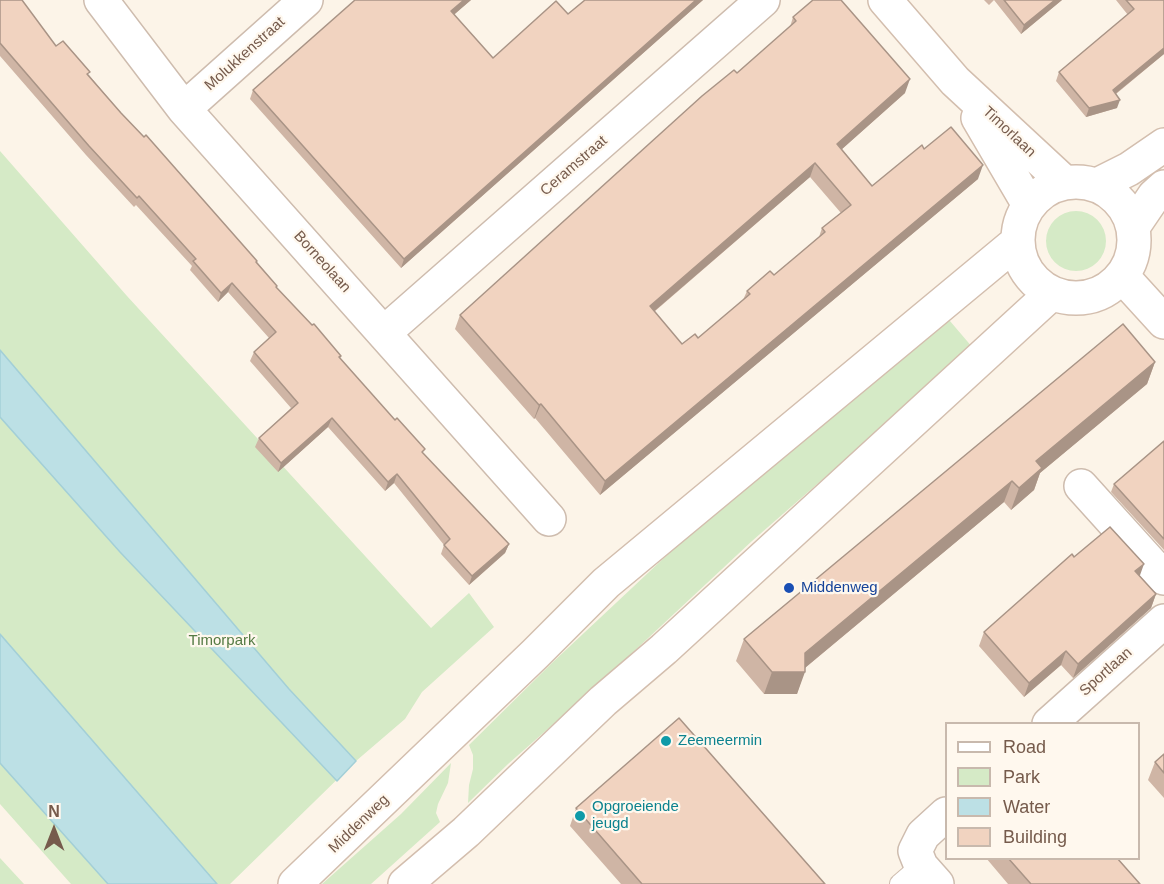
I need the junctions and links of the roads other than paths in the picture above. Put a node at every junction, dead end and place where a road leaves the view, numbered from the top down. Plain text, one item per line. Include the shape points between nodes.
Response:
1 (101, 0) edge
2 (306, 0) edge
3 (763, 0) edge
4 (885, 0) edge
5 (955, 81) junction
6 (184, 109) junction
7 (1164, 145) edge
8 (1064, 182) junction
9 (1097, 185) junction
10 (1164, 187) edge
11 (1029, 205) junction
12 (1133, 227) junction
13 (1017, 242) junction
14 (1122, 276) junction
15 (1052, 293) junction
16 (1164, 322) edge
17 (385, 332) junction
18 (1081, 486) dead end
19 (549, 519) dead end
20 (1164, 578) edge
21 (1164, 621) edge
22 (1050, 722) edge
23 (945, 815) edge
24 (919, 878) edge
25 (295, 884) edge
26 (405, 884) edge

1 - 6 main road, Borneolaan
2 - 6 main road, Molukkenstraat
3 - 17 main road, Ceramstraat
4 - 5 main road, Timorlaan
5 - 8 main road, Timorlaan
5 - 11 main road, Timorlaan
6 - 17 main road, Borneolaan
7 - 9 main road
8 - 9 main road
8 - 11 main road via 1044,191
9 - 12 main road via 1124,206
10 - 12 main road
11 - 13 main road via 1021,219
12 - 14 main road via 1133,252
13 - 15 main road via 1031,278
13 - 25 main road, Middenweg via 606,583
14 - 15 main road via 1104,292 1092,296 1066,298
14 - 16 main road
15 - 26 main road
17 - 19 main road, Borneolaan
18 - 20 main road
21 - 22 main road, Sportlaan
23 - 24 main road via 923,835 915,851

